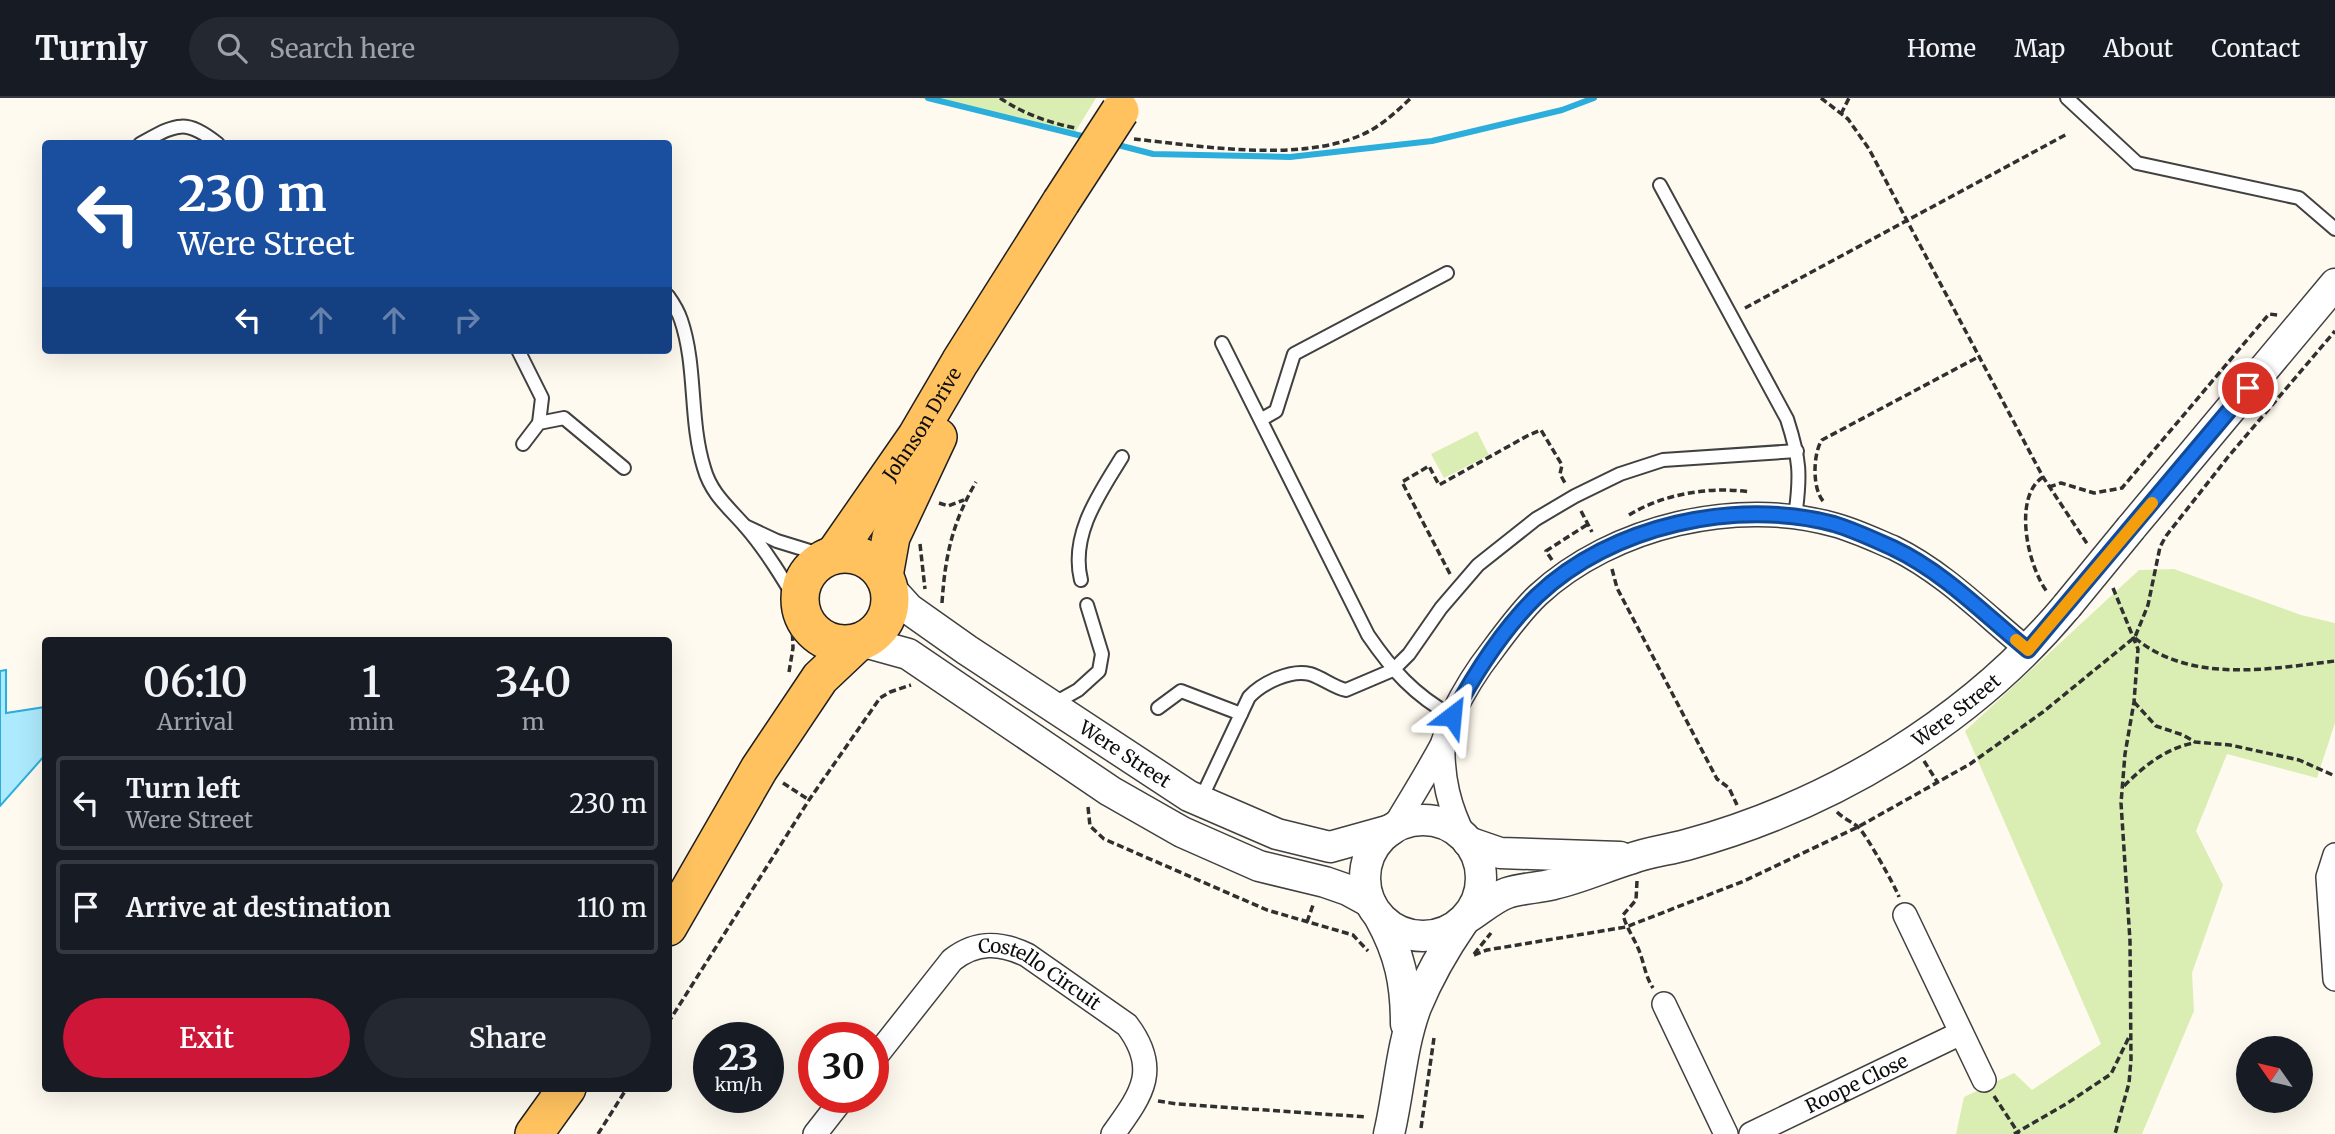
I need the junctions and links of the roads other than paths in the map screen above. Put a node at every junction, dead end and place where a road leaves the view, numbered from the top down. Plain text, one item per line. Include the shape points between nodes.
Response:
1 (2067, 98) edge
2 (1125, 116) edge
3 (147, 140) edge
4 (212, 140) edge
5 (1660, 185) dead end
6 (2335, 229) edge
7 (1447, 273) dead end
8 (2335, 284) edge
9 (1006, 292) junction
10 (672, 303) edge
11 (1222, 343) dead end
12 (520, 354) edge
13 (542, 398) junction
14 (564, 418) junction
15 (1262, 419) junction
16 (540, 423) junction
17 (523, 444) dead end
18 (1797, 451) junction
19 (1122, 457) dead end
20 (624, 468) dead end
21 (1795, 517) junction
22 (744, 525) junction
23 (832, 556) junction
24 (1081, 580) dead end
25 (887, 581) junction
26 (1087, 605) dead end
27 (802, 612) junction
28 (859, 642) junction
29 (2028, 650) junction
30 (1392, 670) junction
31 (1052, 705) junction
32 (1158, 708) dead end
33 (1241, 714) junction
34 (1452, 716) junction
35 (1443, 743) junction
36 (770, 775) junction
37 (1200, 801) junction
38 (1393, 828) junction
39 (1467, 840) junction
40 (2335, 855) edge
41 (1635, 871) junction
42 (1375, 910) junction
43 (1905, 915) road end
44 (1466, 918) junction
45 (672, 921) edge
46 (2335, 979) edge
47 (1664, 1004) road end
48 (1961, 1033) junction
49 (889, 1040) edge
50 (1406, 1042) junction
51 (1984, 1080) road end
52 (564, 1092) edge
53 (831, 1113) edge
54 (1381, 1126) edge
55 (534, 1134) edge
56 (815, 1134) edge
57 (1113, 1134) edge
58 (1726, 1134) edge
59 (1751, 1134) edge

1 - 6 lane via 2137,163 2299,198
2 - 9 main road, Johnson Drive, bridge via 1060,202
3 - 4 lane via 172,126 194,127
5 - 18 lane via 1787,419
7 - 15 lane via 1294,354 1276,411
8 - 29 street, Were Street, bridge via 2131,528 2059,602
9 - 23 main road, Johnson Drive via 916,438
9 - 25 main road, Johnson Drive via 891,537
10 - 22 lane via 681,319 704,468 722,504
11 - 15 lane
12 - 13 lane
13 - 14 lane
13 - 16 lane
14 - 16 lane
14 - 20 lane
15 - 30 lane via 1362,623
16 - 17 lane
18 - 21 lane via 1800,481
18 - 30 lane via 1663,460 1573,497 1536,519 1478,565
19 - 24 lane via 1082,531
21 - 29 street via 1835,525 1895,549 1930,569
21 - 34 street via 1734,514 1679,522 1622,541 1577,566 1538,596 1498,643
22 - 23 lane via 777,541
22 - 27 lane
23 - 25 main road via 858,555
23 - 27 main road via 808,574 800,595
25 - 28 main road via 889,611 884,623
25 - 31 street, Were Street via 908,609
26 - 31 lane via 1101,654 1099,671
27 - 28 main road via 810,627 829,641
27 - 36 main road via 803,659
28 - 36 main road via 820,678
28 - 42 street, Were Street via 908,654 1110,791 1182,832 1259,866 1348,890
29 - 41 street, Were Street via 1968,703 1903,749 1798,806 1740,809
30 - 33 lane via 1346,690 1299,673 1263,685
30 - 34 lane
31 - 37 street, Were Street
32 - 33 lane via 1181,691
33 - 37 lane
34 - 35 street
35 - 38 street
35 - 39 street via 1446,792
36 - 45 main road
37 - 38 street, Were Street via 1277,834 1330,846
38 - 39 street via 1432,820
38 - 42 street via 1375,845 1365,869 1364,881
39 - 41 street, Were Street via 1505,853
39 - 44 street via 1478,860 1481,884
40 - 46 street via 2328,877
41 - 44 street, Were Street via 1595,873 1508,893
42 - 44 street via 1390,927 1416,937 1443,934
42 - 50 street via 1402,970
43 - 48 street
44 - 50 street via 1416,1007
47 - 58 street
48 - 51 street
48 - 59 street, Roope Close
49 - 57 street, Costello Circuit via 952,960 978,946 1008,946 1127,1025 1139,1041 1146,1068 1143,1087
50 - 54 street via 1398,1097
52 - 55 main road
53 - 56 street

